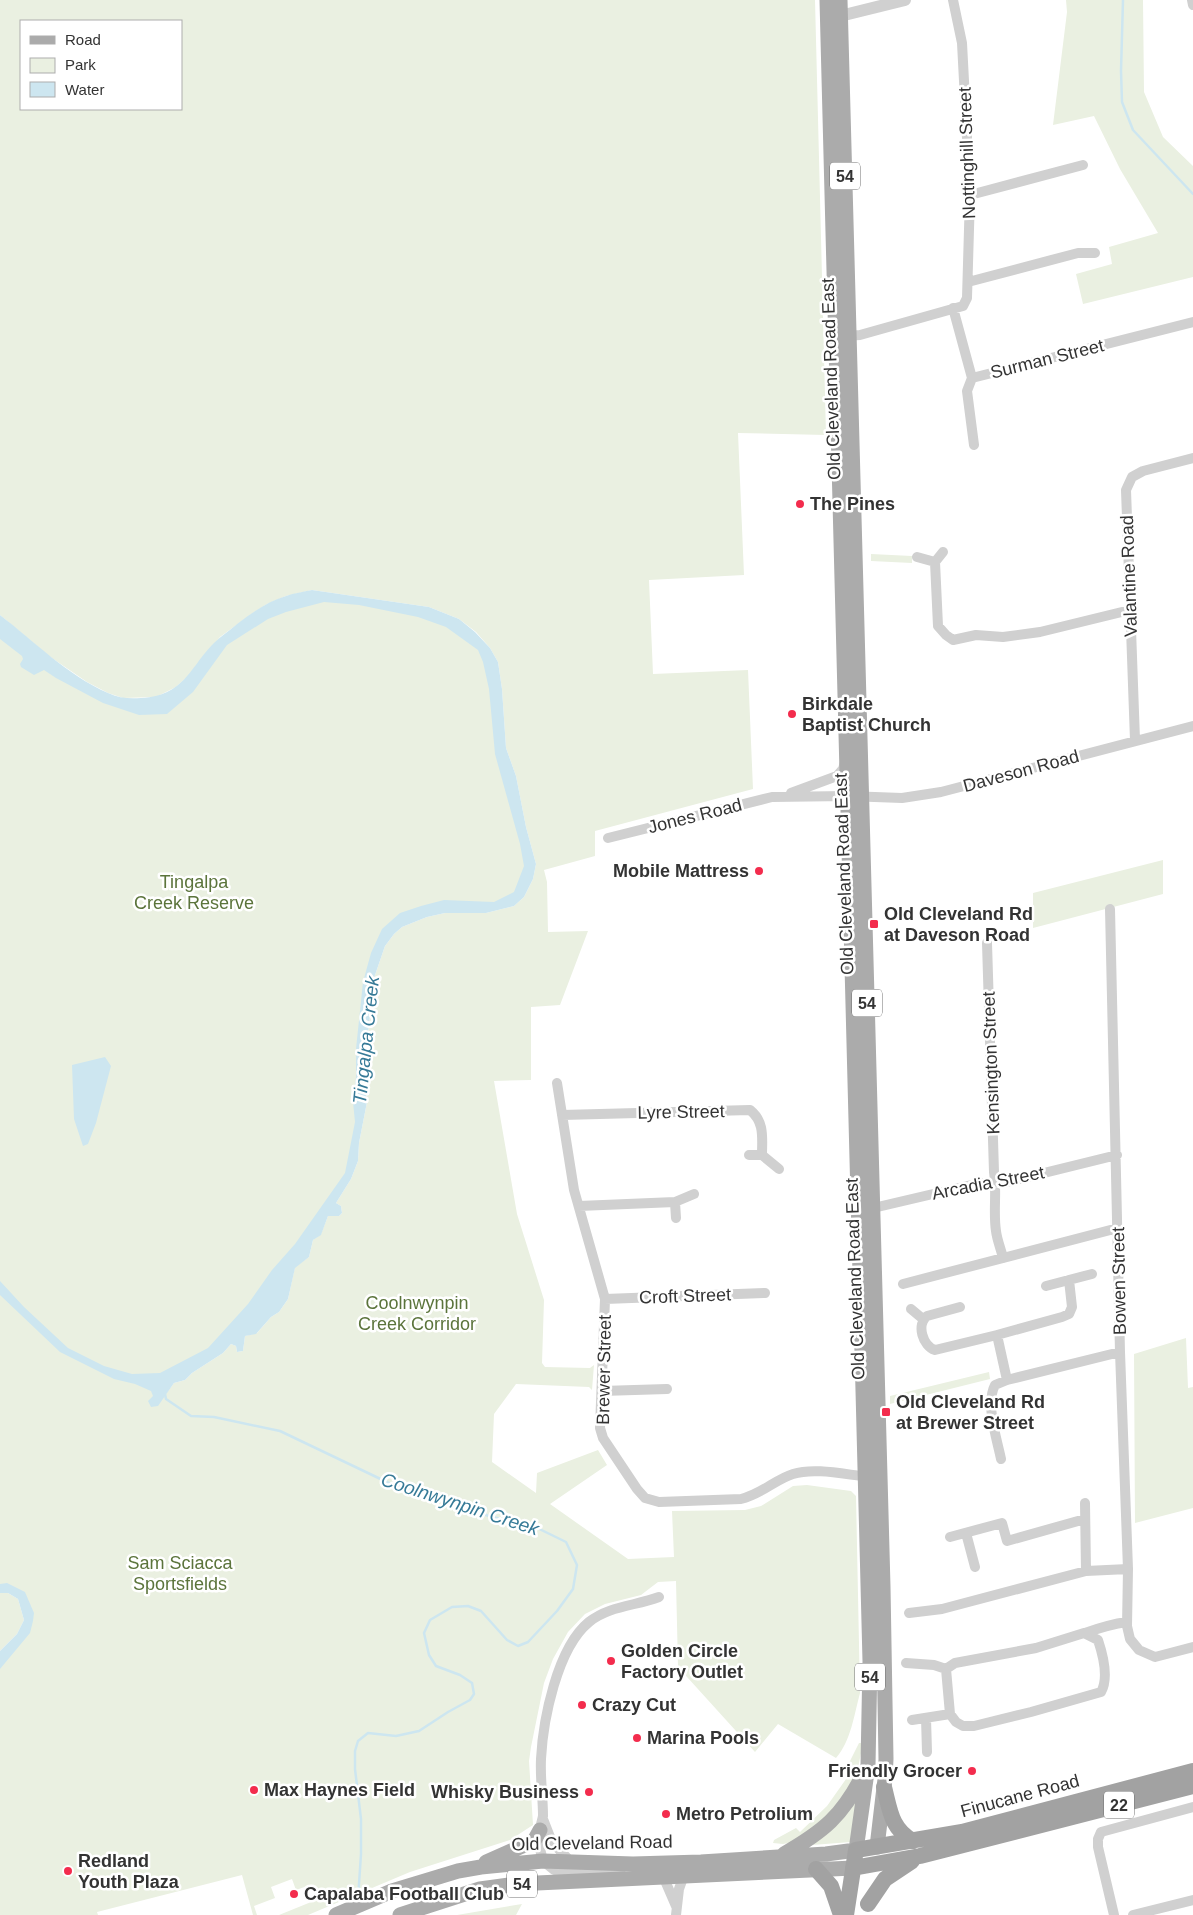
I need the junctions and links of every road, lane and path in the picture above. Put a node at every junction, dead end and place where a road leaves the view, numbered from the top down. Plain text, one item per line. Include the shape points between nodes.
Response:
1 (827, 0) edge
2 (840, 0) edge
3 (904, 0) edge
4 (953, 0) edge
5 (1192, 0) edge
6 (1193, 5) edge
7 (834, 18) junction
8 (1083, 165) dead end
9 (970, 195) junction
10 (1095, 253) dead end
11 (968, 282) junction
12 (958, 307) junction
13 (1193, 322) edge
14 (842, 337) junction
15 (972, 378) junction
16 (974, 446) dead end
17 (1193, 458) edge
18 (943, 552) dead end
19 (917, 557) dead end
20 (935, 562) junction
21 (1130, 610) junction
22 (1193, 726) edge
23 (1135, 740) junction
24 (846, 757) junction
25 (783, 796) junction
26 (854, 797) junction
27 (608, 838) dead end
28 (1110, 909) dead end
29 (987, 943) dead end
30 (557, 1083) dead end
31 (562, 1115) junction
32 (749, 1155) dead end
33 (762, 1155) junction
34 (1117, 1155) junction
35 (779, 1169) dead end
36 (996, 1182) junction
37 (694, 1194) dead end
38 (675, 1202) junction
39 (579, 1206) junction
40 (866, 1209) junction
41 (676, 1218) dead end
42 (1118, 1228) junction
43 (1003, 1258) junction
44 (1092, 1274) dead end
45 (1069, 1280) junction
46 (903, 1284) dead end
47 (1046, 1286) dead end
48 (765, 1293) dead end
49 (605, 1298) junction
50 (960, 1307) dead end
51 (911, 1308) dead end
52 (923, 1319) junction
53 (997, 1335) junction
54 (1120, 1352) junction
55 (1007, 1380) junction
56 (667, 1389) dead end
57 (602, 1391) junction
58 (1001, 1459) dead end
59 (873, 1477) junction
60 (1085, 1503) dead end
61 (1085, 1519) junction
62 (966, 1533) junction
63 (950, 1538) dead end
64 (975, 1567) dead end
65 (1128, 1569) junction
66 (1086, 1571) junction
67 (659, 1597) dead end
68 (909, 1613) dead end
69 (1127, 1624) junction
70 (1084, 1633) junction
71 (1098, 1640) junction
72 (1193, 1647) edge
73 (906, 1663) dead end
74 (946, 1670) junction
75 (950, 1714) junction
76 (926, 1718) junction
77 (912, 1720) dead end
78 (927, 1752) dead end
79 (868, 1765) junction
80 (1193, 1771) edge
81 (1193, 1786) edge
82 (884, 1787) junction
83 (1193, 1807) edge
84 (541, 1824) junction
85 (913, 1841) junction
86 (877, 1847) junction
87 (856, 1850) junction
88 (781, 1856) junction
89 (920, 1856) junction
90 (543, 1861) junction
91 (570, 1861) junction
92 (873, 1865) junction
93 (853, 1868) junction
94 (468, 1869) junction
95 (816, 1869) junction
96 (684, 1875) junction
97 (443, 1876) junction
98 (663, 1876) junction
99 (633, 1878) junction
100 (451, 1898) junction
101 (1193, 1900) edge
102 (867, 1910) edge
103 (676, 1911) edge
104 (336, 1915) edge
105 (400, 1915) edge
106 (840, 1915) edge
107 (846, 1915) edge
108 (1114, 1915) edge
109 (1133, 1915) edge

1 - 7 main road, Old Cleveland Road East / 54
2 - 7 main road, Old Cleveland Road East / 54
3 - 7 street
4 - 9 street, Nottinghill Street via 962,43
5 - 6 street
7 - 14 main road, Old Cleveland Road East / 54
8 - 9 street
9 - 11 street, Nottinghill Street
10 - 11 street via 1078,253
11 - 12 street, Nottinghill Street via 967,298
12 - 14 street via 860,335
12 - 15 street, Surman Street
13 - 15 street, Surman Street
14 - 24 main road, Old Cleveland Road East / 54
14 - 26 main road, Old Cleveland Road East / 54
15 - 16 street via 968,391
17 - 21 street, Valantine Road via 1143,470 1132,477 1126,490
18 - 20 street
19 - 20 street
20 - 21 street via 938,626 953,640 976,635 1003,637 1040,632
21 - 23 street, Valantine Road
22 - 23 street, Daveson Road
23 - 26 street, Daveson Road via 941,792 902,798
24 - 25 street, Jones Road via 837,776
24 - 26 main road, Old Cleveland Road East / 54
25 - 26 street, Jones Road
25 - 27 street, Jones Road
26 - 40 main road, Old Cleveland Road East / 54
28 - 34 street, Bowen Street
29 - 36 street, Kensington Street
30 - 31 street, Brewer Street
31 - 33 street, Lyre Street via 750,1110 762,1126
31 - 39 street, Brewer Street
32 - 33 street
33 - 35 street
34 - 36 street, Arcadia Street
34 - 42 street, Bowen Street
36 - 40 street, Arcadia Street
36 - 43 street, Kensington Street via 996,1225
37 - 38 street
38 - 39 street
38 - 41 street
39 - 49 street, Brewer Street
40 - 59 main road, Old Cleveland Road East / 54
42 - 43 street
42 - 54 street, Bowen Street
43 - 46 street
44 - 45 street
45 - 47 street
45 - 53 street via 1072,1307 1069,1314
48 - 49 street, Croft Street
49 - 57 street, Brewer Street
50 - 52 street
51 - 52 street
52 - 53 street via 924,1342 935,1350
53 - 55 street
54 - 55 street
54 - 65 street, Bowen Street
55 - 58 street via 992,1390 991,1407
56 - 57 street
57 - 59 street, Brewer Street via 600,1428 603,1438 645,1498 659,1502 741,1499 754,1496 792,1474 809,1471
59 - 79 main road, Old Cleveland Road East / 54
59 - 82 main road, Old Cleveland Road East / 54 via 886,1759
60 - 61 street
61 - 62 street via 1007,1541 1002,1523
61 - 66 street
62 - 63 street
62 - 64 street
65 - 66 street
65 - 69 street, Bowen Street
66 - 68 street via 942,1609
67 - 84 street via 602,1614 572,1640 560,1668 543,1731
69 - 70 street via 1104,1626
69 - 71 street via 1104,1630
69 - 72 street, Bowen Street via 1130,1639 1139,1650 1155,1657
70 - 71 street
70 - 74 street via 1036,1648 955,1663
71 - 75 street via 1105,1684 1101,1692 974,1726 962,1726
73 - 74 street via 934,1665
74 - 75 street
75 - 76 street
76 - 77 street
76 - 78 street
79 - 87 main road, Old Cleveland Road East / 54
79 - 88 main road, 54 via 837,1817 812,1838
80 - 85 highway, Finucane Road / 22 via 956,1834
81 - 89 highway, Finucane Road / 22
82 - 85 highway via 895,1825 900,1833
82 - 86 main road, Old Cleveland Road East / 54
83 - 108 street via 1101,1832 1098,1847
84 - 90 street
84 - 91 street via 553,1844
84 - 94 main road via 534,1841
85 - 86 highway, Finucane Road / 22
86 - 87 highway, Finucane Road / 22
86 - 92 highway, Old Cleveland Road East / 54
87 - 88 main road, Old Cleveland Road / 54
87 - 93 highway
88 - 91 main road, Old Cleveland Road / 54 via 633,1864
89 - 92 highway, Finucane Road / 22
89 - 102 highway via 885,1879
90 - 91 main road, Old Cleveland Road / 54
90 - 94 main road, Old Cleveland Road / 54
90 - 99 street via 554,1870 605,1871
92 - 93 highway, Old Cleveland Road / 54
92 - 102 highway, Old Cleveland Road East
93 - 95 main road, Old Cleveland Road / 54
93 - 107 highway
94 - 97 main road, Old Cleveland Road / 54
95 - 96 main road, Old Cleveland Road / 54
95 - 106 highway via 832,1886
96 - 98 main road, Old Cleveland Road / 54
96 - 103 street
97 - 100 main road via 452,1886
97 - 104 main road, Old Cleveland Road / 54 via 382,1895
98 - 99 main road, Old Cleveland Road / 54
98 - 103 street
99 - 100 main road, Old Cleveland Road / 54 via 516,1884 480,1889
100 - 105 main road, Old Cleveland Road / 54
101 - 109 street

